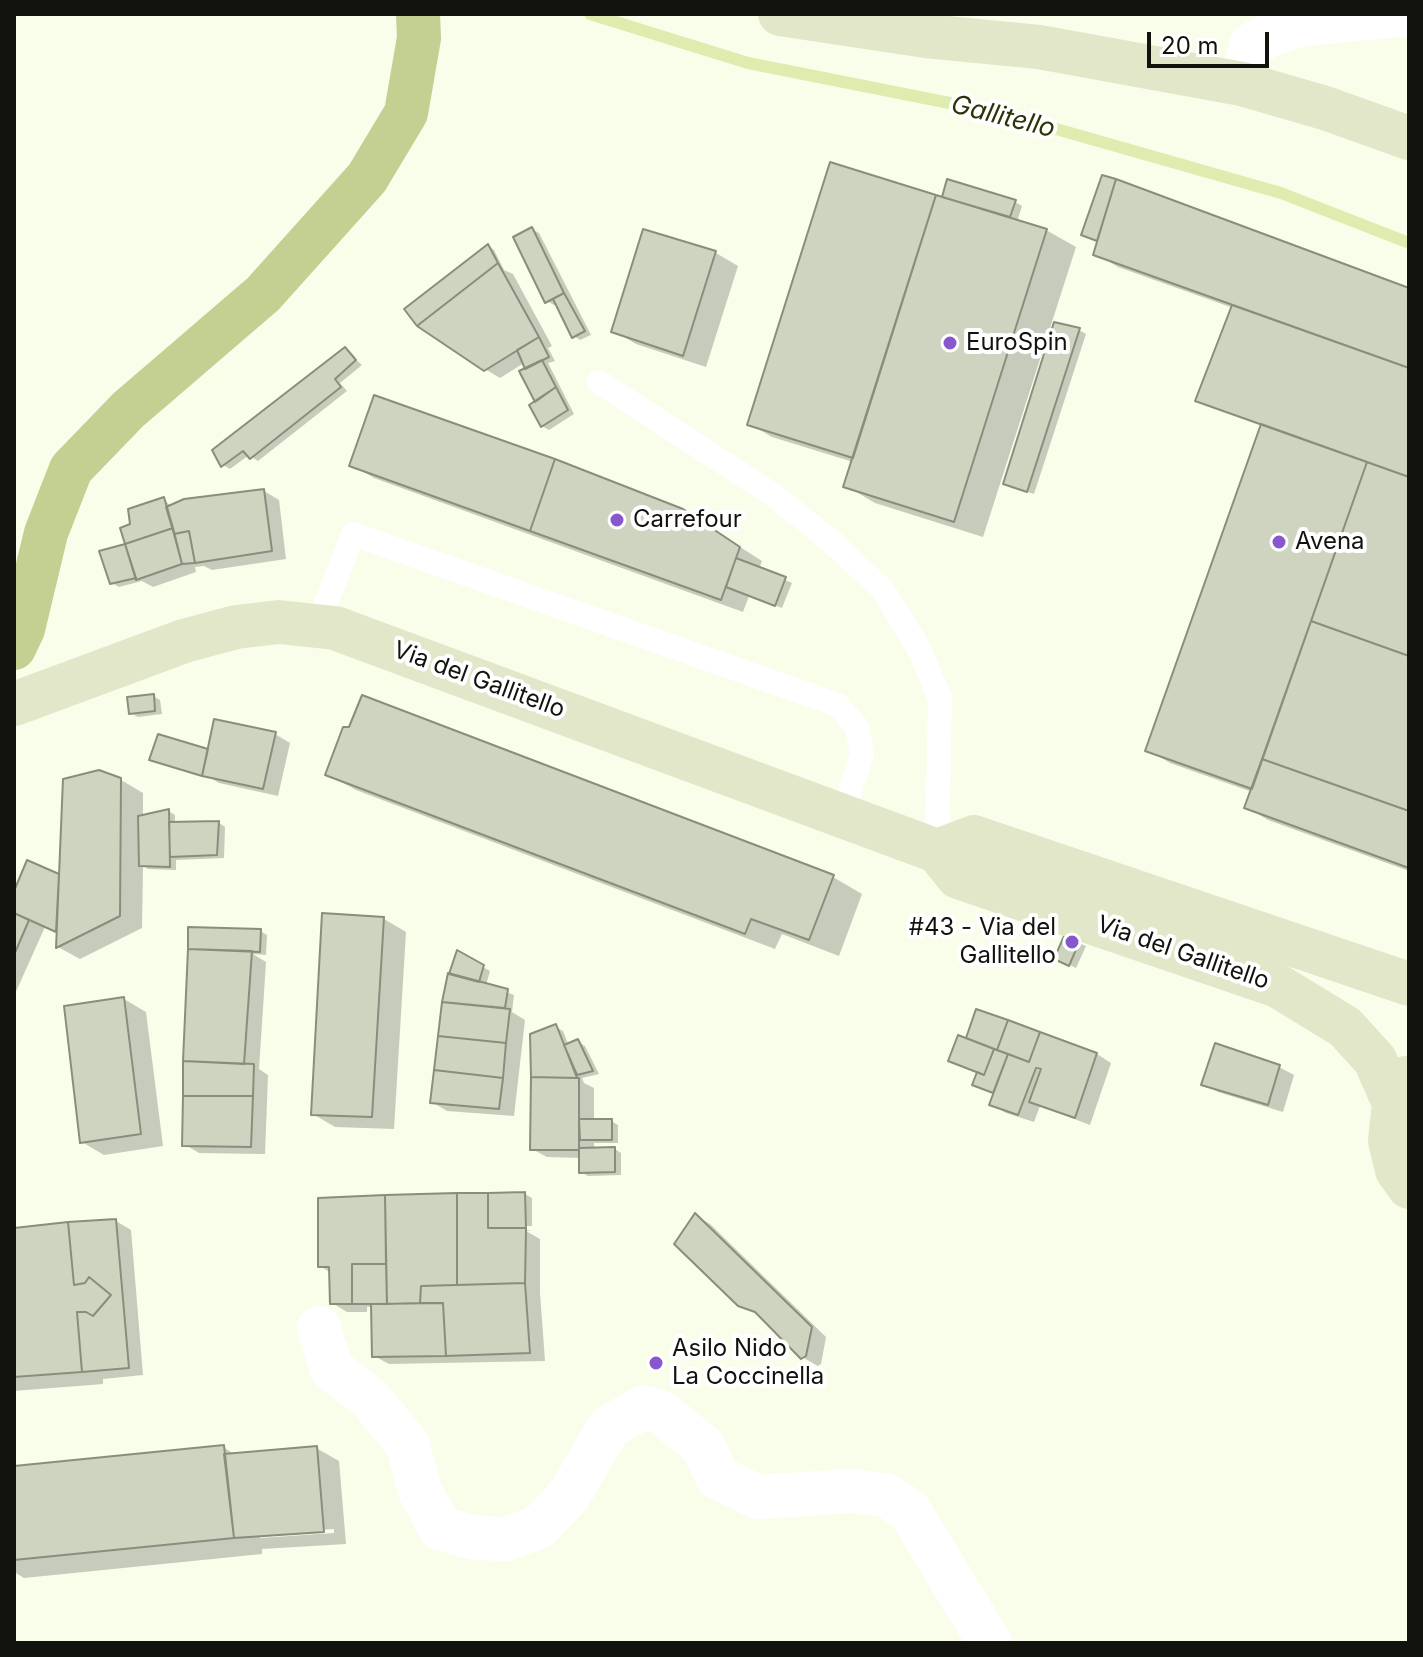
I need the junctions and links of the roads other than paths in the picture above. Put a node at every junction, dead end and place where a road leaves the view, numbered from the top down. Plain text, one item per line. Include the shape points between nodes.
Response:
1 (780, 14) edge
2 (1409, 14) edge
3 (927, 25) edge
4 (418, 26) edge
5 (1242, 84) junction
6 (1409, 138) edge
7 (599, 382) dead end
8 (317, 626) junction
9 (14, 648) edge
10 (14, 704) edge
11 (842, 816) junction
12 (937, 851) junction
13 (1409, 984) edge
14 (1401, 1088) edge
15 (1409, 1187) edge
16 (319, 1328) dead end
17 (990, 1643) edge

1 - 3 street
2 - 5 street via 1302,24 1271,34 1251,45
3 - 5 street
4 - 9 main road via 406,113 367,178 263,294 128,410 71,469 46,533
5 - 6 street
7 - 12 lane via 772,494 883,590 918,647 940,698
8 - 10 street, Via del Gallitello via 279,622 236,627
8 - 11 street, Via del Gallitello via 389,646
8 - 11 lane via 353,534 838,705 857,727 862,754
11 - 12 street, Via del Gallitello
12 - 13 street, Via del Gallitello via 974,837
12 - 14 street, Via del Gallitello via 958,877 1278,986 1345,1027
14 - 15 street, Via del Gallitello via 1390,1141 1397,1170
16 - 17 street via 331,1368 370,1399 407,1443 420,1491 440,1528 475,1538 505,1539 539,1527 570,1494 609,1427 644,1407 661,1412 704,1447 717,1477 758,1497 851,1491 885,1495 909,1510

